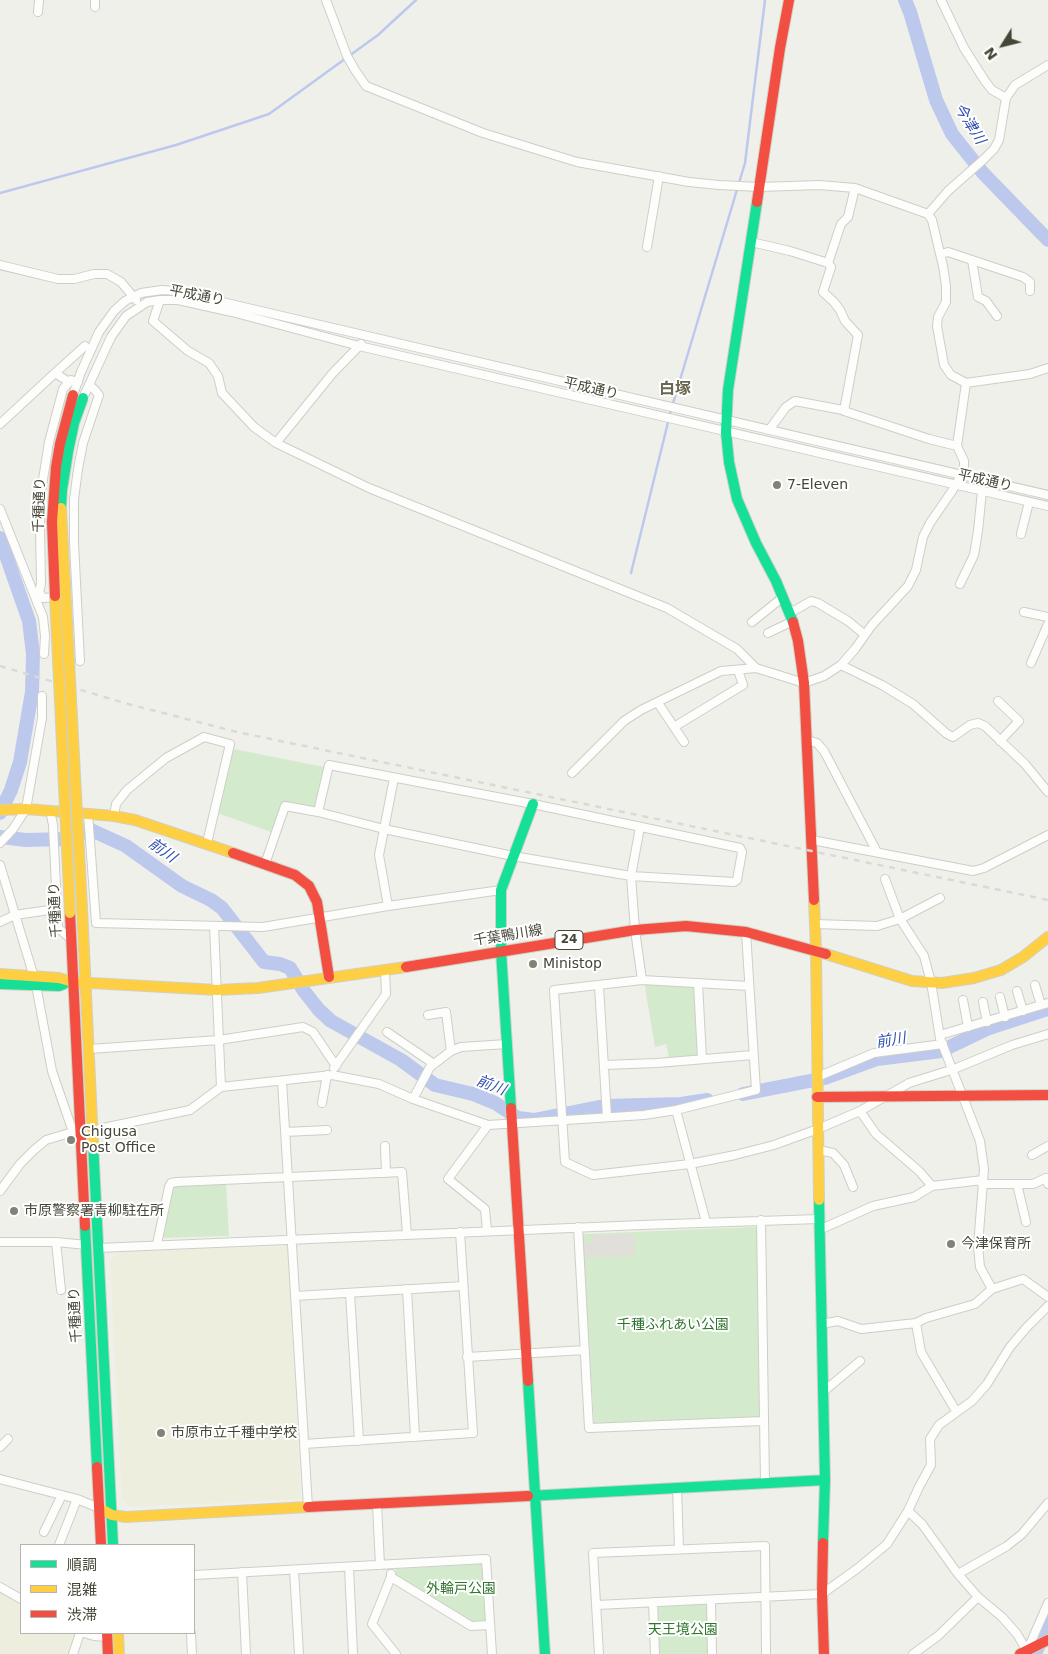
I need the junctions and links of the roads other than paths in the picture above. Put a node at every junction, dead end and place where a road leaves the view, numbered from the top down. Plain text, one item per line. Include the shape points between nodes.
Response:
1 (39, 0) edge
2 (326, 0) edge
3 (789, 0) edge
4 (941, 0) edge
5 (38, 12) dead end
6 (1048, 65) edge
7 (1006, 98) junction
8 (658, 176) junction
9 (759, 187) junction
10 (855, 188) junction
11 (928, 214) junction
12 (750, 242) junction
13 (647, 247) dead end
14 (942, 254) junction
15 (972, 260) junction
16 (828, 262) junction
17 (0, 265) edge
18 (1030, 291) dead end
19 (134, 296) junction
20 (160, 300) junction
21 (140, 306) junction
22 (997, 316) dead end
23 (368, 337) junction
24 (85, 346) dead end
25 (359, 346) junction
26 (1048, 368) edge
27 (55, 373) junction
28 (69, 382) junction
29 (78, 382) junction
30 (966, 383) junction
31 (89, 385) junction
32 (78, 397) junction
33 (843, 410) junction
34 (726, 421) junction
35 (0, 424) edge
36 (769, 430) junction
37 (726, 432) junction
38 (276, 443) junction
39 (958, 446) junction
40 (961, 476) junction
41 (956, 485) junction
42 (982, 491) junction
43 (1048, 496) edge
44 (1029, 502) junction
45 (1048, 506) edge
46 (0, 509) edge
47 (1021, 534) dead end
48 (41, 575) junction
49 (27, 576) junction
50 (960, 584) dead end
51 (77, 597) junction
52 (784, 597) junction
53 (1024, 612) dead end
54 (791, 617) junction
55 (1048, 617) edge
56 (752, 622) dead end
57 (1048, 624) edge
58 (768, 633) dead end
59 (865, 635) junction
60 (45, 645) junction
61 (44, 654) dead end
62 (1031, 663) dead end
63 (841, 665) junction
64 (756, 668) junction
65 (738, 670) junction
66 (804, 684) junction
67 (42, 696) dead end
68 (998, 701) dead end
69 (658, 702) junction
70 (674, 727) junction
71 (807, 740) junction
72 (1000, 741) junction
73 (684, 742) dead end
74 (572, 773) dead end
75 (394, 778) junction
76 (1048, 792) edge
77 (533, 804) junction
78 (26, 809) junction
79 (0, 810) edge
80 (50, 810) junction
81 (318, 812) junction
82 (88, 813) junction
83 (114, 816) junction
84 (640, 827) junction
85 (384, 829) junction
86 (1048, 835) edge
87 (812, 840) junction
88 (0, 843) edge
89 (207, 843) junction
90 (877, 852) junction
91 (513, 856) junction
92 (265, 864) junction
93 (0, 865) edge
94 (631, 876) junction
95 (885, 879) dead end
96 (501, 890) junction
97 (940, 898) dead end
98 (388, 906) junction
99 (56, 909) junction
100 (15, 915) junction
101 (320, 919) junction
102 (900, 919) junction
103 (0, 922) edge
104 (815, 924) junction
105 (214, 926) junction
106 (635, 930) junction
107 (746, 932) junction
108 (1048, 937) edge
109 (71, 939) junction
110 (501, 951) junction
111 (816, 952) junction
112 (385, 970) junction
113 (0, 974) edge
114 (329, 977) junction
115 (642, 980) junction
116 (35, 981) junction
117 (73, 982) junction
118 (931, 982) junction
119 (86, 983) junction
120 (698, 983) junction
121 (0, 984) edge
122 (1035, 985) dead end
123 (599, 986) junction
124 (749, 986) junction
125 (217, 990) junction
126 (1017, 991) dead end
127 (1000, 998) dead end
128 (963, 1000) dead end
129 (983, 1002) dead end
130 (1045, 1004) edge
131 (1023, 1011) junction
132 (428, 1015) dead end
133 (1005, 1017) junction
134 (987, 1022) junction
135 (968, 1027) junction
136 (387, 1032) dead end
137 (1048, 1034) edge
138 (940, 1035) junction
139 (219, 1040) junction
140 (507, 1044) junction
141 (943, 1044) junction
142 (89, 1048) junction
143 (451, 1051) junction
144 (753, 1055) junction
145 (702, 1058) junction
146 (434, 1064) junction
147 (604, 1065) junction
148 (336, 1066) junction
149 (954, 1069) junction
150 (329, 1075) junction
151 (817, 1077) junction
152 (282, 1081) junction
153 (220, 1087) junction
154 (1048, 1095) edge
155 (963, 1096) junction
156 (817, 1097) junction
157 (886, 1097) junction
158 (413, 1099) junction
159 (322, 1103) dead end
160 (676, 1110) junction
161 (860, 1111) junction
162 (607, 1117) junction
163 (562, 1120) junction
164 (513, 1123) junction
165 (488, 1125) junction
166 (818, 1129) junction
167 (93, 1130) junction
168 (327, 1130) dead end
169 (77, 1132) junction
170 (285, 1132) junction
171 (385, 1146) dead end
172 (1048, 1146) edge
173 (818, 1150) junction
174 (1032, 1155) dead end
175 (690, 1164) junction
176 (386, 1173) junction
177 (288, 1177) junction
178 (982, 1182) junction
179 (1017, 1184) junction
180 (1048, 1184) edge
181 (932, 1186) junction
182 (853, 1187) dead end
183 (0, 1190) edge
184 (819, 1219) junction
185 (761, 1220) junction
186 (706, 1222) junction
187 (1026, 1222) dead end
188 (578, 1228) junction
189 (519, 1230) junction
190 (819, 1230) junction
191 (487, 1231) junction
192 (460, 1232) junction
193 (406, 1234) junction
194 (292, 1239) junction
195 (0, 1242) edge
196 (56, 1242) junction
197 (157, 1244) junction
198 (87, 1245) junction
199 (98, 1248) junction
200 (463, 1286) junction
201 (407, 1289) junction
202 (992, 1289) junction
203 (61, 1290) dead end
204 (350, 1293) junction
205 (295, 1296) junction
206 (1048, 1297) edge
207 (1048, 1306) edge
208 (916, 1323) junction
209 (821, 1324) junction
210 (585, 1350) junction
211 (526, 1353) junction
212 (467, 1357) junction
213 (860, 1361) dead end
214 (823, 1392) junction
215 (956, 1411) junction
216 (762, 1421) junction
217 (415, 1437) junction
218 (8, 1440) dead end
219 (360, 1441) junction
220 (304, 1444) junction
221 (0, 1447) edge
222 (0, 1479) edge
223 (825, 1480) junction
224 (764, 1483) junction
225 (676, 1488) junction
226 (534, 1494) junction
227 (62, 1495) junction
228 (77, 1499) junction
229 (1048, 1503) edge
230 (377, 1504) junction
231 (308, 1507) junction
232 (99, 1508) junction
233 (908, 1511) junction
234 (112, 1514) junction
235 (44, 1532) dead end
236 (59, 1544) edge
237 (102, 1544) edge
238 (113, 1544) edge
239 (679, 1549) junction
240 (390, 1564) junction
241 (380, 1565) junction
242 (349, 1567) junction
243 (294, 1570) junction
244 (242, 1572) junction
245 (958, 1574) junction
246 (195, 1575) edge
247 (391, 1577) junction
248 (0, 1587) edge
249 (822, 1594) junction
250 (20, 1597) edge
251 (765, 1597) junction
252 (978, 1597) junction
253 (711, 1600) junction
254 (653, 1602) junction
255 (1048, 1602) edge
256 (597, 1605) junction
257 (490, 1625) junction
258 (80, 1634) edge
259 (87, 1634) edge
260 (118, 1634) edge
261 (191, 1634) edge
262 (107, 1635) edge
263 (1048, 1640) edge
264 (1023, 1652) edge
265 (73, 1654) edge
266 (108, 1654) edge
267 (119, 1654) edge
268 (192, 1654) edge
269 (246, 1654) edge
270 (299, 1654) edge
271 (353, 1654) edge
272 (396, 1654) edge
273 (492, 1654) edge
274 (545, 1654) edge
275 (599, 1654) edge
276 (655, 1654) edge
277 (712, 1654) edge
278 (766, 1654) edge
279 (824, 1654) edge
280 (913, 1654) edge

1 - 5 street
2 - 8 street via 347,56 366,86 483,133 555,156
3 - 9 street
4 - 7 street via 964,48 985,81 992,90
6 - 7 street via 1015,85
7 - 11 street via 999,140 994,149
8 - 9 street via 719,186
8 - 13 street
9 - 10 street via 820,184
9 - 12 street
10 - 11 street
10 - 16 street via 848,217 841,224
11 - 14 street
12 - 16 street
12 - 34 street
14 - 15 street via 948,252
14 - 30 street via 946,302 937,326 944,365 951,375
15 - 18 street via 1023,277 1030,282
15 - 22 street via 978,297 986,300
16 - 33 street via 831,267 824,295 834,302 858,335
17 - 19 street via 58,279 107,274 122,282
19 - 21 street
19 - 23 street, 平成通り via 162,290 194,294
19 - 29 street, 千種通り via 106,320
20 - 21 street, 平成通り
20 - 25 street, 平成通り via 192,302
20 - 38 street via 153,321 188,351 209,363 218,376 222,393 254,427
21 - 31 street, 千種通り via 119,324
23 - 25 street
23 - 34 street, 平成通り
24 - 27 street
25 - 37 street, 平成通り
25 - 38 street
26 - 30 street via 1030,374
27 - 28 street
27 - 35 street
28 - 29 street
28 - 48 street via 63,389 44,465
29 - 32 street, 千種通り
30 - 39 street
31 - 32 street, 千種通り
31 - 51 street via 99,395 83,443 74,499
32 - 109 street, 千種通り, bridge via 57,459 52,522
32 - 119 street, 千種通り, bridge via 61,514
33 - 36 street via 795,400
33 - 39 street via 929,440
34 - 36 street, 平成通り
34 - 37 street
36 - 40 street, 平成通り
37 - 41 street, 平成通り
37 - 52 street via 737,499
38 - 64 street via 369,488 666,608 737,648
39 - 40 street via 964,461
40 - 41 street
40 - 43 street, 平成通り
41 - 42 street, 平成通り
41 - 59 street via 930,523 908,586
42 - 44 street, 平成通り
42 - 50 street via 974,555
44 - 45 street, 平成通り
44 - 47 street
46 - 49 street
48 - 49 street
48 - 51 street via 42,598
49 - 60 street via 43,617
51 - 60 street via 80,658
52 - 54 street
52 - 56 street
53 - 55 street
54 - 58 street
54 - 59 street via 811,601 848,621
54 - 66 street
57 - 62 street
59 - 63 street
60 - 61 street
63 - 66 street
63 - 72 street via 913,704 953,737 978,723
64 - 65 street
64 - 66 street
65 - 69 street via 721,671
65 - 70 street via 743,685
66 - 71 street
67 - 78 street via 42,718
68 - 72 street via 1019,721
69 - 70 street
69 - 74 street via 624,721
70 - 73 street
71 - 87 street
71 - 90 street via 824,750
72 - 76 street
75 - 77 street
75 - 81 street via 329,765
75 - 85 street
77 - 84 street
77 - 91 street
78 - 79 street
78 - 80 street
78 - 88 street
80 - 82 street
80 - 99 street
81 - 85 street
81 - 92 street via 285,806
82 - 83 street
82 - 105 street via 96,923
83 - 89 street
83 - 89 street via 116,804 127,790 166,758 204,737 230,744
84 - 94 street
84 - 94 street via 740,848 737,880
85 - 91 street
85 - 98 street via 379,854
86 - 90 street via 973,871
87 - 90 street
87 - 104 street
89 - 92 street
91 - 94 street
91 - 96 street
92 - 101 street via 295,875 309,886 314,892
93 - 100 street
94 - 106 street
95 - 102 street
96 - 98 street
96 - 110 street
97 - 102 street
98 - 101 street
99 - 100 street
99 - 109 street via 58,928
100 - 103 street
100 - 116 street
101 - 105 street via 263,927
101 - 114 street
102 - 104 street via 877,926
102 - 118 street via 924,956
104 - 111 street
105 - 125 street
106 - 107 street, 千葉鴨川線 / 24 via 686,926
106 - 110 street, 千葉鴨川線 / 24
106 - 115 street
107 - 111 street, 千葉鴨川線 / 24
107 - 124 street
108 - 118 street, 千葉鴨川線 / 24 via 1001,970 957,982
109 - 117 street, 千種通り
110 - 112 street, 千葉鴨川線 / 24
110 - 140 street
111 - 118 street, 千葉鴨川線 / 24 via 879,972
111 - 151 street
112 - 114 street, 千葉鴨川線 / 24
112 - 148 street via 386,994
113 - 116 street, 千葉鴨川線 / 24
114 - 125 street, 千葉鴨川線 / 24 via 258,988
115 - 120 street
115 - 123 street
116 - 117 street, 千葉鴨川線 / 24 via 59,986
116 - 121 street, 千葉鴨川線 / 24
116 - 169 street via 52,1071
117 - 119 street, 千葉鴨川線 / 24
117 - 169 street, 千種通り
118 - 138 street
119 - 125 street, 千葉鴨川線 / 24
119 - 142 street, 千種通り
120 - 124 street
120 - 145 street
122 - 130 street
123 - 147 street
123 - 163 street via 554,990
124 - 144 street
125 - 139 street
126 - 131 street
127 - 133 street
128 - 135 street
129 - 134 street
130 - 131 street
131 - 133 street
132 - 143 street via 446,1012
133 - 134 street
134 - 135 street
135 - 138 street
136 - 146 street
137 - 149 street
138 - 141 street
139 - 142 street
139 - 148 street via 303,1028 314,1032
139 - 153 street
140 - 143 street via 461,1047
140 - 164 street
141 - 149 street
141 - 151 street via 874,1053
142 - 167 street, 千種通り
143 - 146 street
144 - 145 street
144 - 160 street via 756,1090
145 - 147 street
146 - 158 street
147 - 162 street
148 - 150 street
149 - 155 street
149 - 157 street via 909,1083
150 - 152 street
150 - 158 street via 379,1084
150 - 159 street
151 - 156 street
152 - 153 street
152 - 170 street
153 - 167 street via 190,1110
154 - 155 street
155 - 157 street
155 - 178 street via 980,1142 984,1169
156 - 157 street
156 - 166 street
157 - 161 street
158 - 165 street
160 - 162 street
160 - 175 street
161 - 166 street
161 - 181 street via 876,1134 919,1170
162 - 163 street
163 - 164 street
163 - 175 street via 564,1162 593,1175
164 - 165 street
164 - 189 street
165 - 191 street via 448,1179 484,1209
166 - 173 street
166 - 175 street via 774,1145
167 - 169 street
167 - 199 street, 千種通り
168 - 170 street
169 - 183 street via 46,1140 20,1164
169 - 198 street, 千種通り
170 - 177 street
171 - 176 street
172 - 174 street
173 - 182 street via 832,1153 844,1165
173 - 184 street
175 - 186 street
176 - 177 street
176 - 193 street via 402,1172
177 - 194 street
177 - 197 street via 172,1183
178 - 179 street
178 - 181 street
178 - 202 street via 978,1246 980,1267
179 - 180 street via 1033,1184 1046,1178
179 - 187 street
181 - 190 street via 914,1197 874,1206
184 - 185 street
184 - 190 street
185 - 186 street
185 - 216 street
186 - 188 street
188 - 189 street
188 - 210 street
189 - 191 street
189 - 211 street
190 - 209 street
191 - 192 street
192 - 193 street
192 - 200 street
193 - 194 street
194 - 197 street
194 - 205 street
195 - 196 street
196 - 198 street
196 - 203 street
197 - 199 street
198 - 232 street, 千種通り
199 - 234 street, 千種通り
200 - 201 street
200 - 212 street
201 - 204 street
201 - 217 street
202 - 206 street via 1023,1278
202 - 208 street via 975,1304
204 - 205 street
204 - 219 street
205 - 220 street
207 - 215 street via 1010,1347 988,1384 972,1401
208 - 209 street via 861,1329 838,1321
208 - 215 street via 921,1352
209 - 214 street
210 - 211 street
210 - 216 street via 590,1428
211 - 212 street
211 - 226 street
212 - 217 street via 472,1433
213 - 214 street
214 - 223 street
215 - 233 street via 939,1425 930,1439 932,1465
216 - 224 street
217 - 219 street
218 - 221 street
219 - 220 street
220 - 231 street
222 - 227 street
223 - 224 street
223 - 249 street
224 - 225 street
225 - 226 street
225 - 239 street
226 - 230 street
226 - 274 street
227 - 228 street
227 - 235 street
228 - 232 street
228 - 236 street
229 - 245 street via 1022,1534 1007,1546
230 - 231 street
230 - 241 street
231 - 234 street via 126,1517
232 - 234 street
232 - 237 street, 千種通り
233 - 245 street via 922,1524
233 - 249 street via 887,1544
234 - 238 street, 千種通り
239 - 251 street via 765,1546
239 - 256 street via 594,1553
240 - 241 street
240 - 247 street
240 - 257 street via 486,1559
241 - 242 street
242 - 243 street
242 - 271 street
243 - 244 street
243 - 270 street
244 - 246 street
244 - 269 street
245 - 252 street
247 - 257 street via 471,1626
247 - 272 street via 372,1624
248 - 250 street
249 - 251 street
249 - 279 street
251 - 253 street
251 - 278 street
252 - 264 street via 1017,1634
252 - 280 street via 938,1636
253 - 254 street
253 - 277 street
254 - 256 street
254 - 276 street
255 - 264 street
256 - 275 street
257 - 273 street
258 - 265 street
259 - 262 street
260 - 267 street
261 - 268 street
262 - 266 street
263 - 264 street

